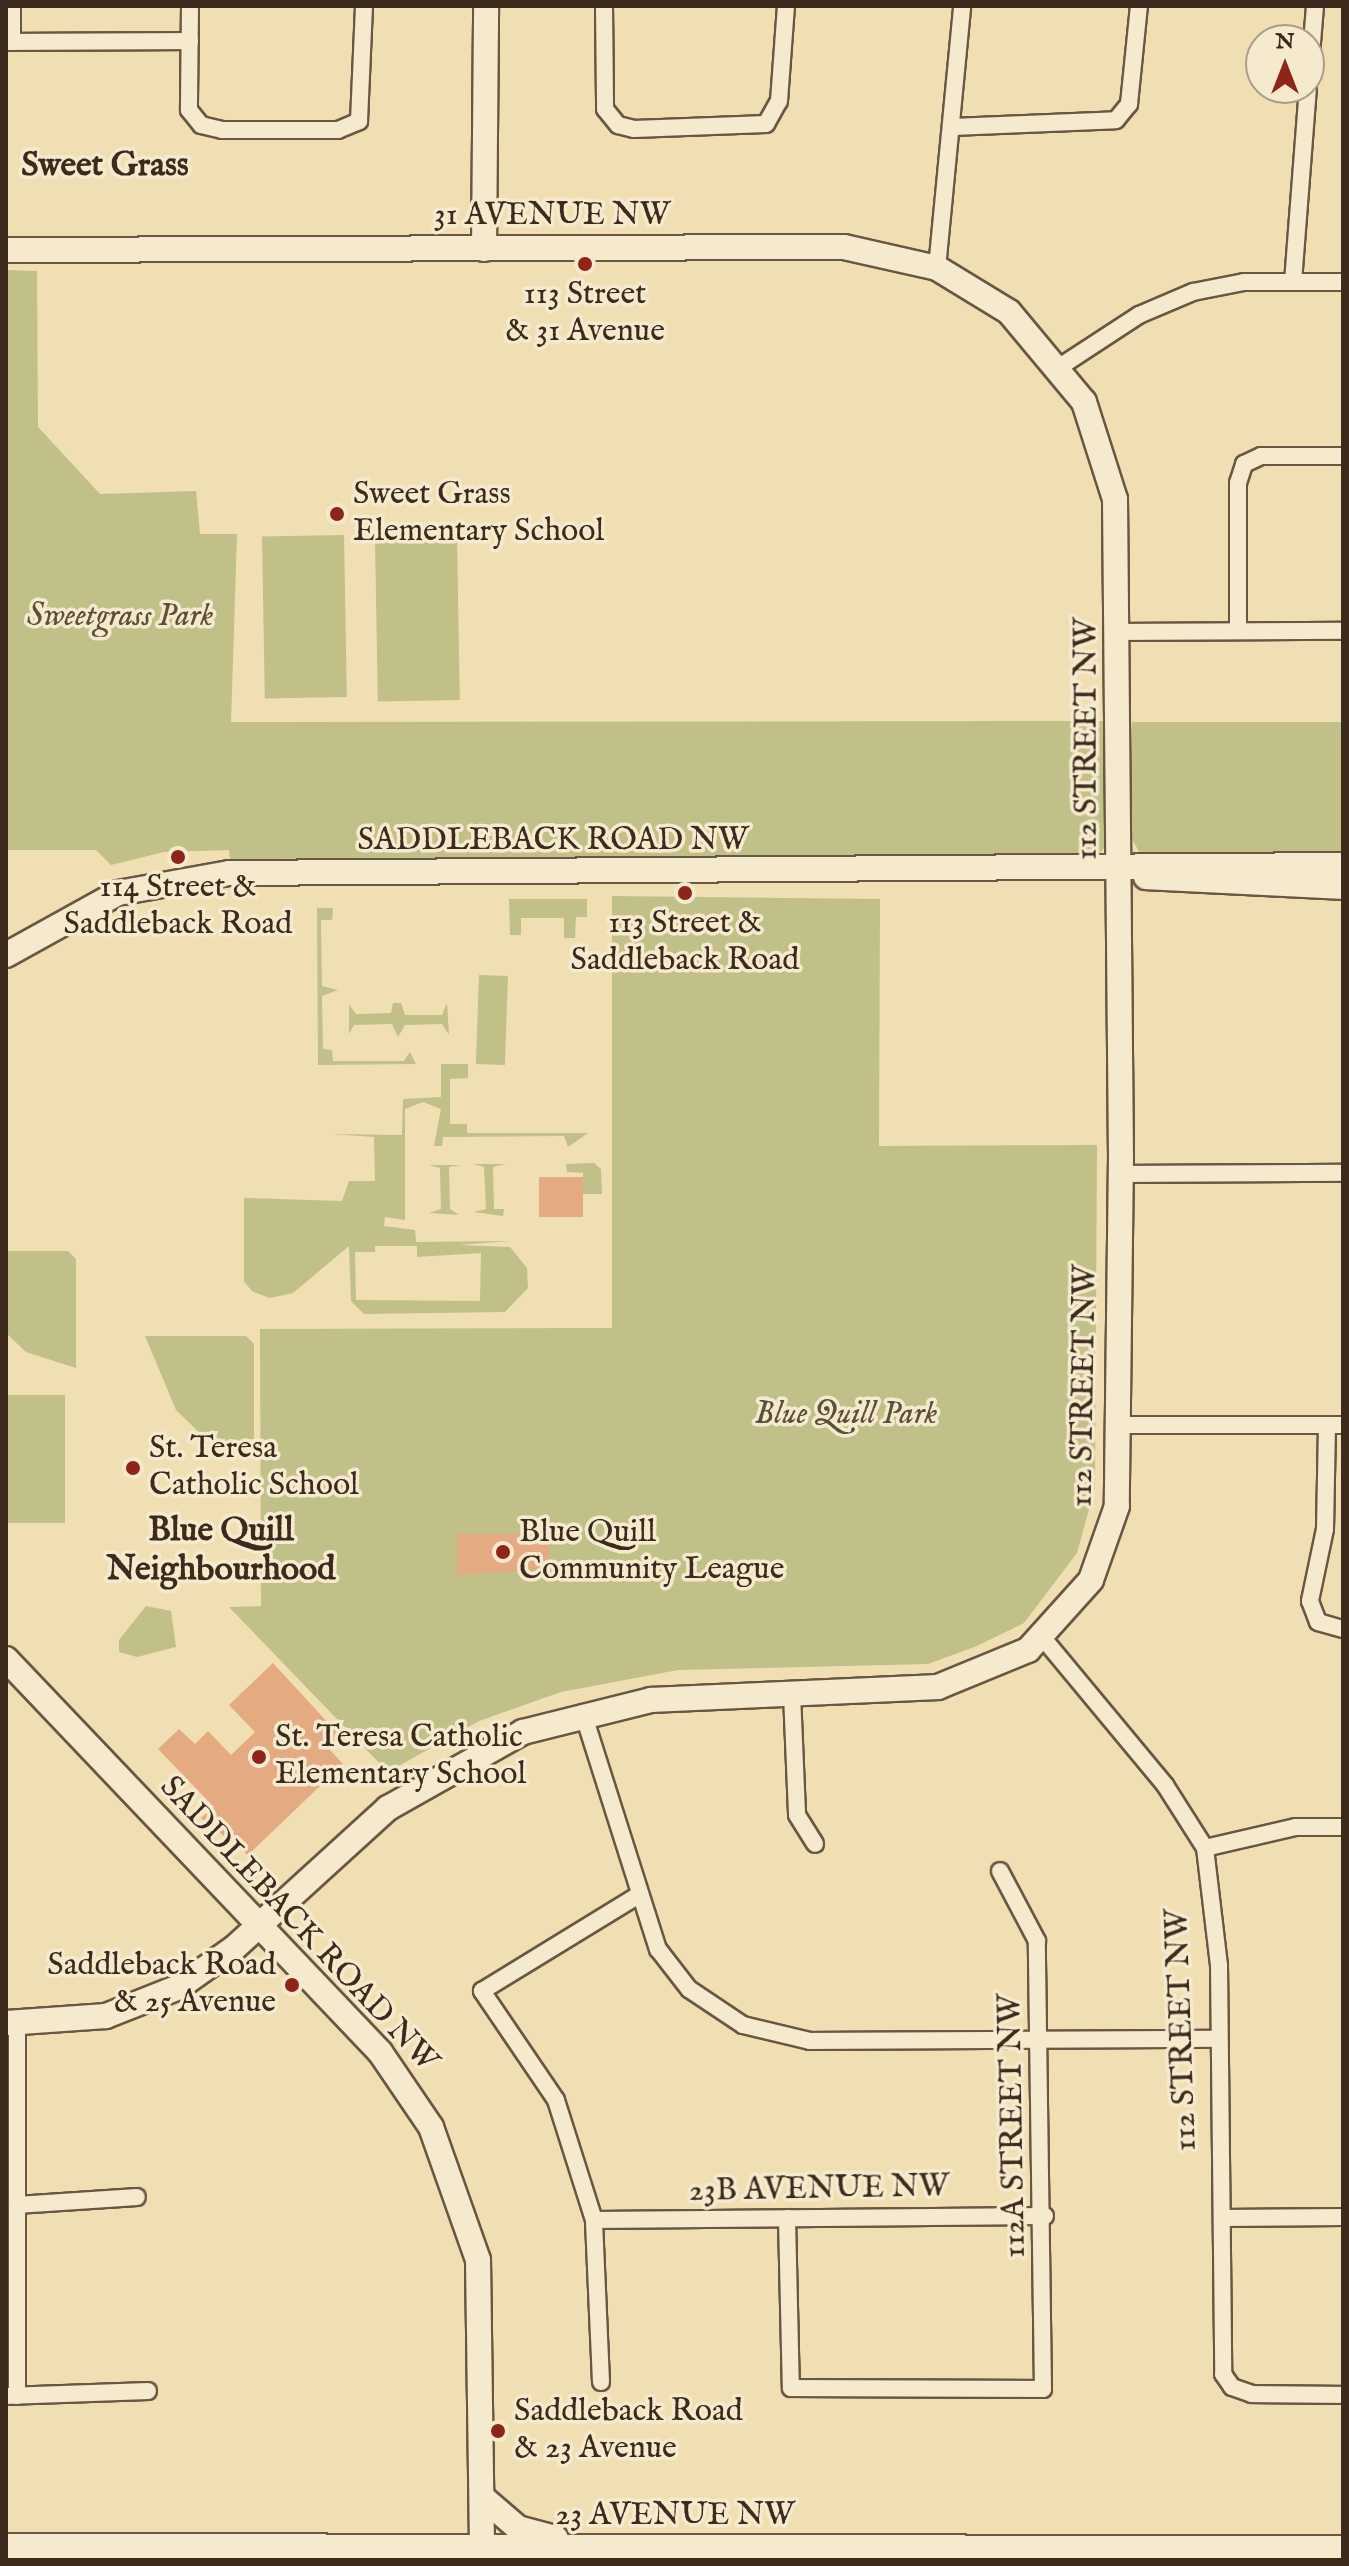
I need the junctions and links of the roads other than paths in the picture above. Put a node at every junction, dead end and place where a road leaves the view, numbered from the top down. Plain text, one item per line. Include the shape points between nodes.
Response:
1 (12, 6) edge
2 (190, 6) edge
3 (364, 6) edge
4 (486, 6) edge
5 (604, 6) edge
6 (786, 6) edge
7 (962, 6) edge
8 (1139, 6) edge
9 (190, 41) junction
10 (9, 42) edge
11 (1307, 104) edge
12 (952, 127) junction
13 (484, 249) junction
14 (6, 250) edge
15 (937, 268) junction
16 (1293, 282) junction
17 (1343, 282) edge
18 (1061, 366) junction
19 (1343, 456) edge
20 (1238, 631) junction
21 (1343, 631) edge
22 (1120, 632) junction
23 (1343, 865) edge
24 (1120, 871) junction
25 (1343, 887) edge
26 (6, 955) edge
27 (1343, 1173) edge
28 (1121, 1174) junction
29 (1120, 1425) junction
30 (1335, 1425) edge
31 (1343, 1629) edge
32 (1043, 1638) junction
33 (6, 1659) edge
34 (792, 1694) junction
35 (583, 1713) junction
36 (1343, 1827) edge
37 (815, 1844) dead end
38 (1205, 1848) junction
39 (1000, 1871) dead end
40 (640, 1894) junction
41 (259, 1926) junction
42 (12, 2023) edge
43 (1214, 2039) junction
44 (1043, 2040) junction
45 (137, 2197) dead end
46 (17, 2205) junction
47 (1045, 2216) junction
48 (1343, 2217) edge
49 (787, 2218) junction
50 (1222, 2218) junction
51 (594, 2220) junction
52 (601, 2382) dead end
53 (148, 2391) dead end
54 (1343, 2395) edge
55 (12, 2396) edge
56 (482, 2497) junction
57 (6, 2546) edge
58 (597, 2547) junction
59 (1343, 2548) edge
60 (759, 2549) junction
61 (480, 2556) edge
62 (700, 2560) edge

1 - 10 street
2 - 9 street
3 - 9 street via 359,121 338,130 222,130 193,120
4 - 13 street
5 - 6 street via 604,101 611,120 634,129 722,129 759,128 771,119
7 - 12 street
8 - 12 street via 1131,94 1121,116 1101,123
9 - 10 street
11 - 16 street
12 - 15 street
13 - 14 street, 31 AVENUE NW
13 - 15 street, 31 AVENUE NW via 831,246
15 - 18 street, 31 AVENUE NW via 1003,307
16 - 17 street
16 - 18 street via 1232,283 1174,298
18 - 22 street, 112 STREET NW via 1092,418 1112,479
19 - 20 street via 1261,456 1244,464 1238,483
20 - 21 street
20 - 22 street
22 - 24 street, 112 STREET NW
23 - 24 street, SADDLEBACK ROAD NW
24 - 25 street, SADDLEBACK ROAD NW via 1178,883
24 - 26 street, SADDLEBACK ROAD NW via 202,875 118,893
24 - 28 street, 112 STREET NW
27 - 28 street
28 - 29 street, 112 STREET NW
29 - 30 street
29 - 32 street, 112 STREET NW via 1119,1487 1107,1546 1079,1599
30 - 31 street via 1315,1618
32 - 34 street via 993,1669 938,1687
32 - 38 street, 112 STREET NW via 1165,1785
33 - 41 street, SADDLEBACK ROAD NW
34 - 35 street via 677,1698
34 - 37 street via 797,1815
35 - 40 street
35 - 41 street via 523,1732 424,1783
36 - 38 street via 1296,1827
38 - 43 street, 112 STREET NW via 1219,1965
39 - 44 street, 112A STREET NW via 1037,1941
40 - 44 street via 658,1949 689,1989 743,2025 810,2041
40 - 51 street via 482,1991 556,2100
41 - 42 street via 201,1974 150,2001 81,2020
41 - 56 street, SADDLEBACK ROAD NW via 389,2063 452,2171 480,2285
42 - 46 street
43 - 44 street
43 - 50 street, 112 STREET NW
44 - 47 street, 112A STREET NW
45 - 46 street
46 - 55 street
47 - 49 street, 23B AVENUE NW
47 - 49 street, 112A STREET NW via 1043,2389 791,2388
48 - 50 street
49 - 51 street, 23B AVENUE NW
50 - 54 street, 112 STREET NW via 1223,2374 1232,2387
51 - 52 street
53 - 55 street
56 - 58 street via 528,2532
56 - 61 street, SADDLEBACK ROAD NW
57 - 61 street, 23 AVENUE NW
58 - 60 street, 23 AVENUE NW
58 - 61 street, 23 AVENUE NW
59 - 60 street, 23 AVENUE NW
60 - 62 street

